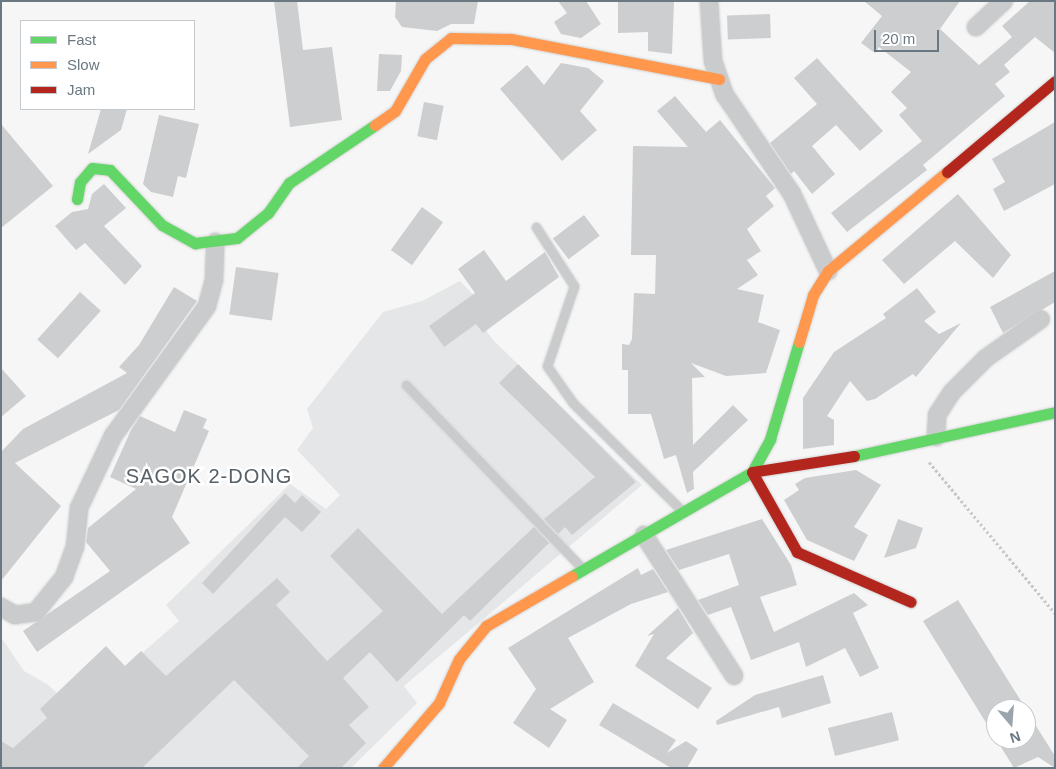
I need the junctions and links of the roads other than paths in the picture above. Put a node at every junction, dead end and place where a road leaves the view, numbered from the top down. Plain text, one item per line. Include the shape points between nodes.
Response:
1 (709, 1) edge
2 (1004, 1) edge
3 (976, 27) dead end
4 (719, 79) junction
5 (1055, 81) edge
6 (77, 199) dead end
7 (536, 227) dead end
8 (214, 242) junction
9 (828, 271) junction
10 (1041, 319) dead end
11 (406, 385) dead end
12 (1055, 412) edge
13 (936, 437) junction
14 (752, 472) junction
15 (684, 514) junction
16 (644, 535) junction
17 (582, 568) junction
18 (911, 602) dead end
19 (1, 607) edge
20 (734, 676) dead end
21 (383, 768) edge

1 - 4 street via 712,53
2 - 3 street
4 - 8 street via 511,39 451,38 425,59 395,111 289,183 268,213 237,238
4 - 9 street via 725,95 792,194
5 - 9 street
6 - 8 street via 80,182 92,168 110,170 162,225 195,243
7 - 15 lane via 574,286 547,366 573,403
8 - 19 street via 214,280 208,306 113,436 78,508 75,547 64,577 36,612 15,615
9 - 14 street via 813,295 770,439
10 - 13 street via 986,358 952,392 936,415
11 - 17 lane
12 - 13 street
13 - 14 street
14 - 15 street
14 - 18 street via 797,552
15 - 16 street
16 - 17 street
16 - 20 street
17 - 21 street via 486,626 459,659 439,703

